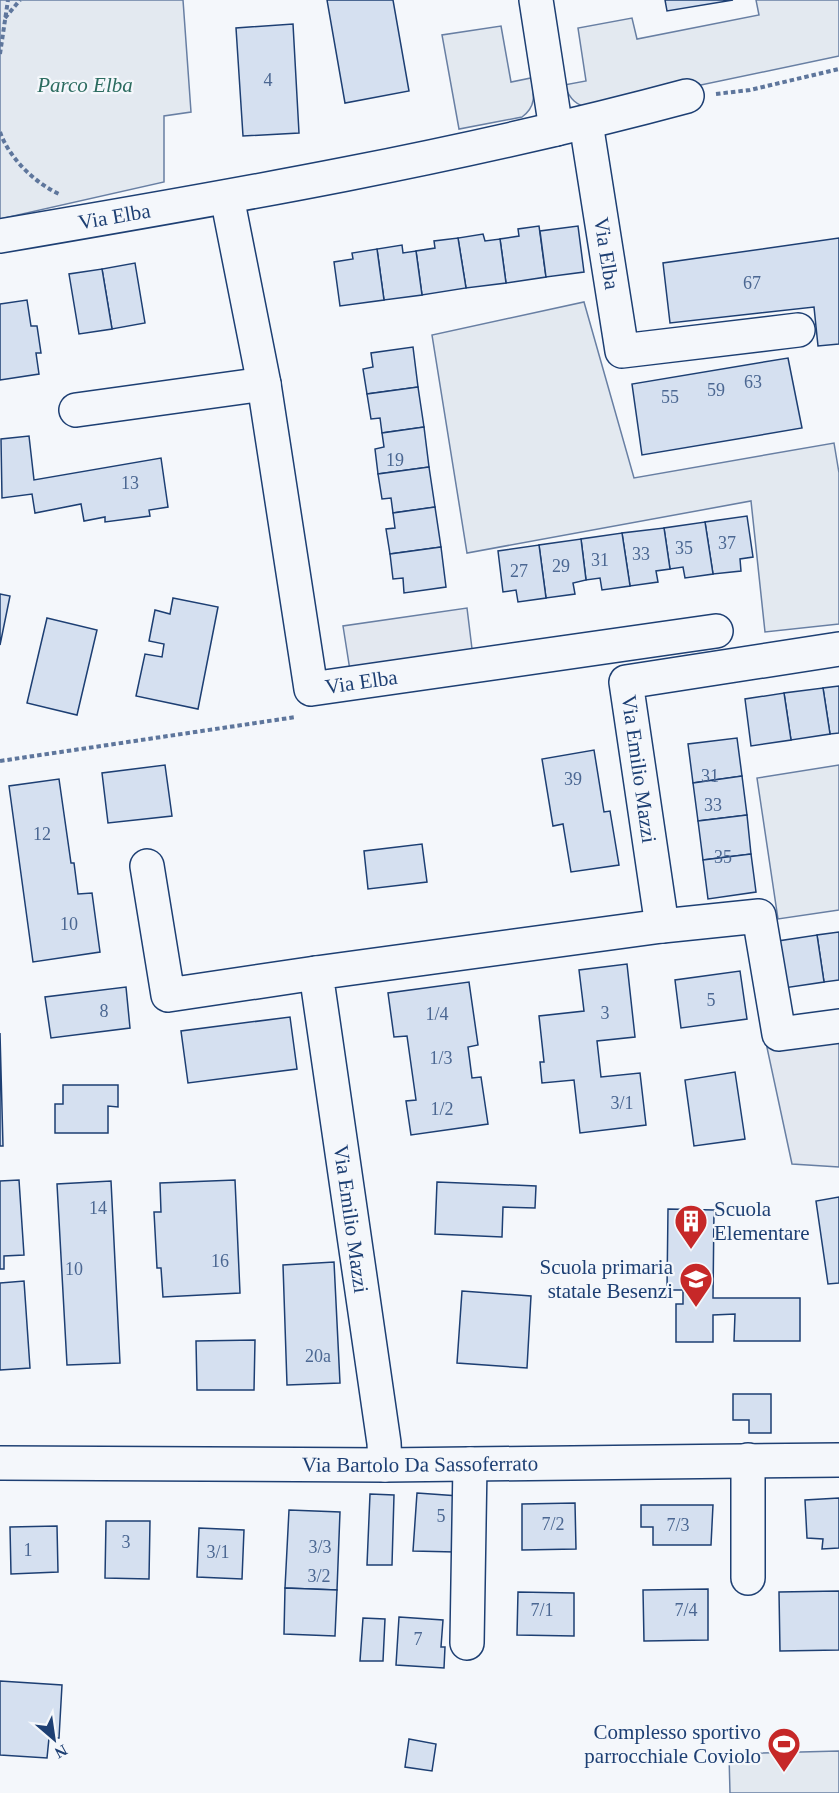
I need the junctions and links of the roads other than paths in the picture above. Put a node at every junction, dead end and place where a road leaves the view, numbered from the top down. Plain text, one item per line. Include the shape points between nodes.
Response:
1 (536, 0) edge
2 (687, 96) road end
3 (572, 126) junction
4 (227, 197) junction
5 (0, 236) edge
6 (798, 330) dead end
7 (264, 384) junction
8 (76, 410) dead end
9 (716, 631) dead end
10 (839, 649) edge
11 (147, 866) dead end
12 (662, 926) junction
13 (316, 973) junction
14 (839, 1026) edge
15 (748, 1460) junction
16 (839, 1460) edge
17 (0, 1463) edge
18 (470, 1464) junction
19 (385, 1465) junction
20 (748, 1578) dead end
21 (467, 1643) dead end

1 - 3 street, Via Elba
2 - 3 street, Via Elba
3 - 4 street, Via Elba
3 - 6 street, Via Elba via 622,351
4 - 5 street, Via Elba
4 - 7 street, Via Elba
7 - 8 street
7 - 9 street, Via Elba via 311,689
10 - 12 street, Via Emilio Mazzi via 626,682
11 - 13 street via 168,995
12 - 13 street
12 - 14 street via 759,916 779,1035
13 - 19 street, Via Emilio Mazzi
15 - 16 street, Via Bartolo Da Sassoferrato
15 - 18 street, Via Bartolo Da Sassoferrato
15 - 20 street
17 - 19 street, Via Bartolo Da Sassoferrato
18 - 19 street, Via Bartolo Da Sassoferrato
18 - 21 street

